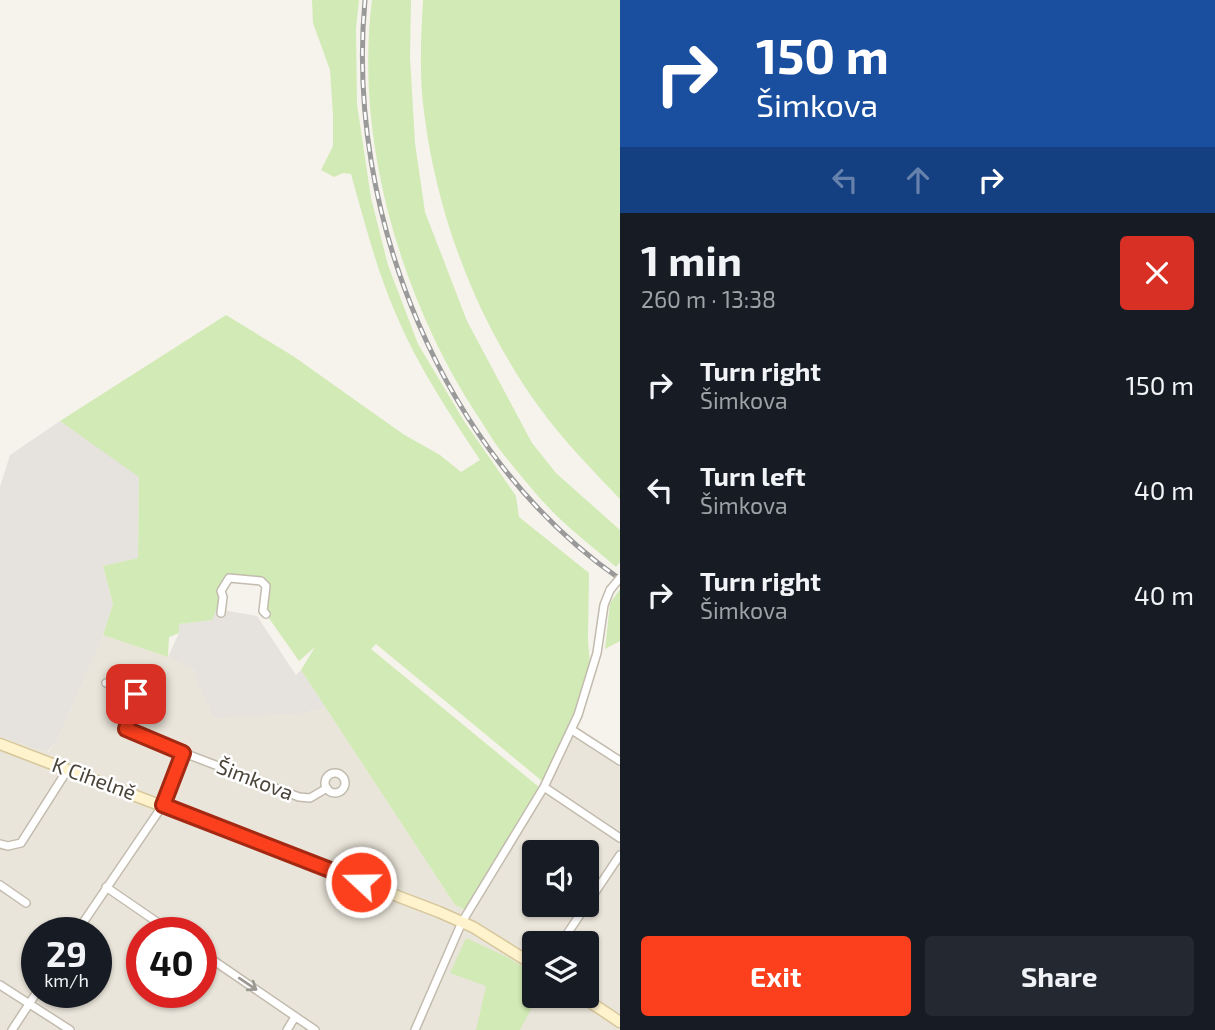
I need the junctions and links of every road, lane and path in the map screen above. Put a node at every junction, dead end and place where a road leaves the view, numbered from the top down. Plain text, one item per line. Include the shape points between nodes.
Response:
1 (620, 578) edge
2 (221, 613) dead end
3 (267, 614) dead end
4 (106, 683) dead end
5 (136, 694) junction
6 (155, 701) dead end
7 (572, 730) junction
8 (0, 744) edge
9 (183, 753) junction
10 (620, 761) edge
11 (68, 769) junction
12 (327, 788) dead end
13 (544, 788) junction
14 (163, 805) junction
15 (620, 838) edge
16 (0, 844) edge
17 (620, 855) edge
18 (0, 885) edge
19 (106, 887) junction
20 (26, 903) dead end
21 (86, 917) edge
22 (150, 917) edge
23 (462, 922) junction
24 (569, 931) edge
25 (522, 958) edge
26 (217, 963) edge
27 (0, 985) edge
28 (21, 998) edge
29 (27, 1008) edge
30 (36, 1008) edge
31 (599, 1008) edge
32 (295, 1017) junction
33 (620, 1022) edge
34 (12, 1030) edge
35 (70, 1030) edge
36 (287, 1030) edge
37 (315, 1030) edge
38 (415, 1030) edge

1 - 7 street, bridge via 604,605 597,653
2 - 3 street via 221,592 229,578 261,581 266,586 263,611
4 - 5 street
5 - 6 street
5 - 9 street, Šimkova via 126,729
7 - 10 street
7 - 13 street
8 - 11 street, K Cihelně
9 - 12 street, Šimkova via 299,797
9 - 14 street
11 - 14 street, K Cihelně
11 - 16 street via 21,842
13 - 15 street
13 - 23 street
14 - 19 street
14 - 23 street, K Cihelně
17 - 24 street
18 - 20 street
19 - 21 street
19 - 22 street
23 - 25 street, K Cihelně
23 - 38 street
26 -> 32 street
27 - 28 street
29 - 34 street
30 - 35 street
31 - 33 street
32 - 36 street
32 - 37 street

